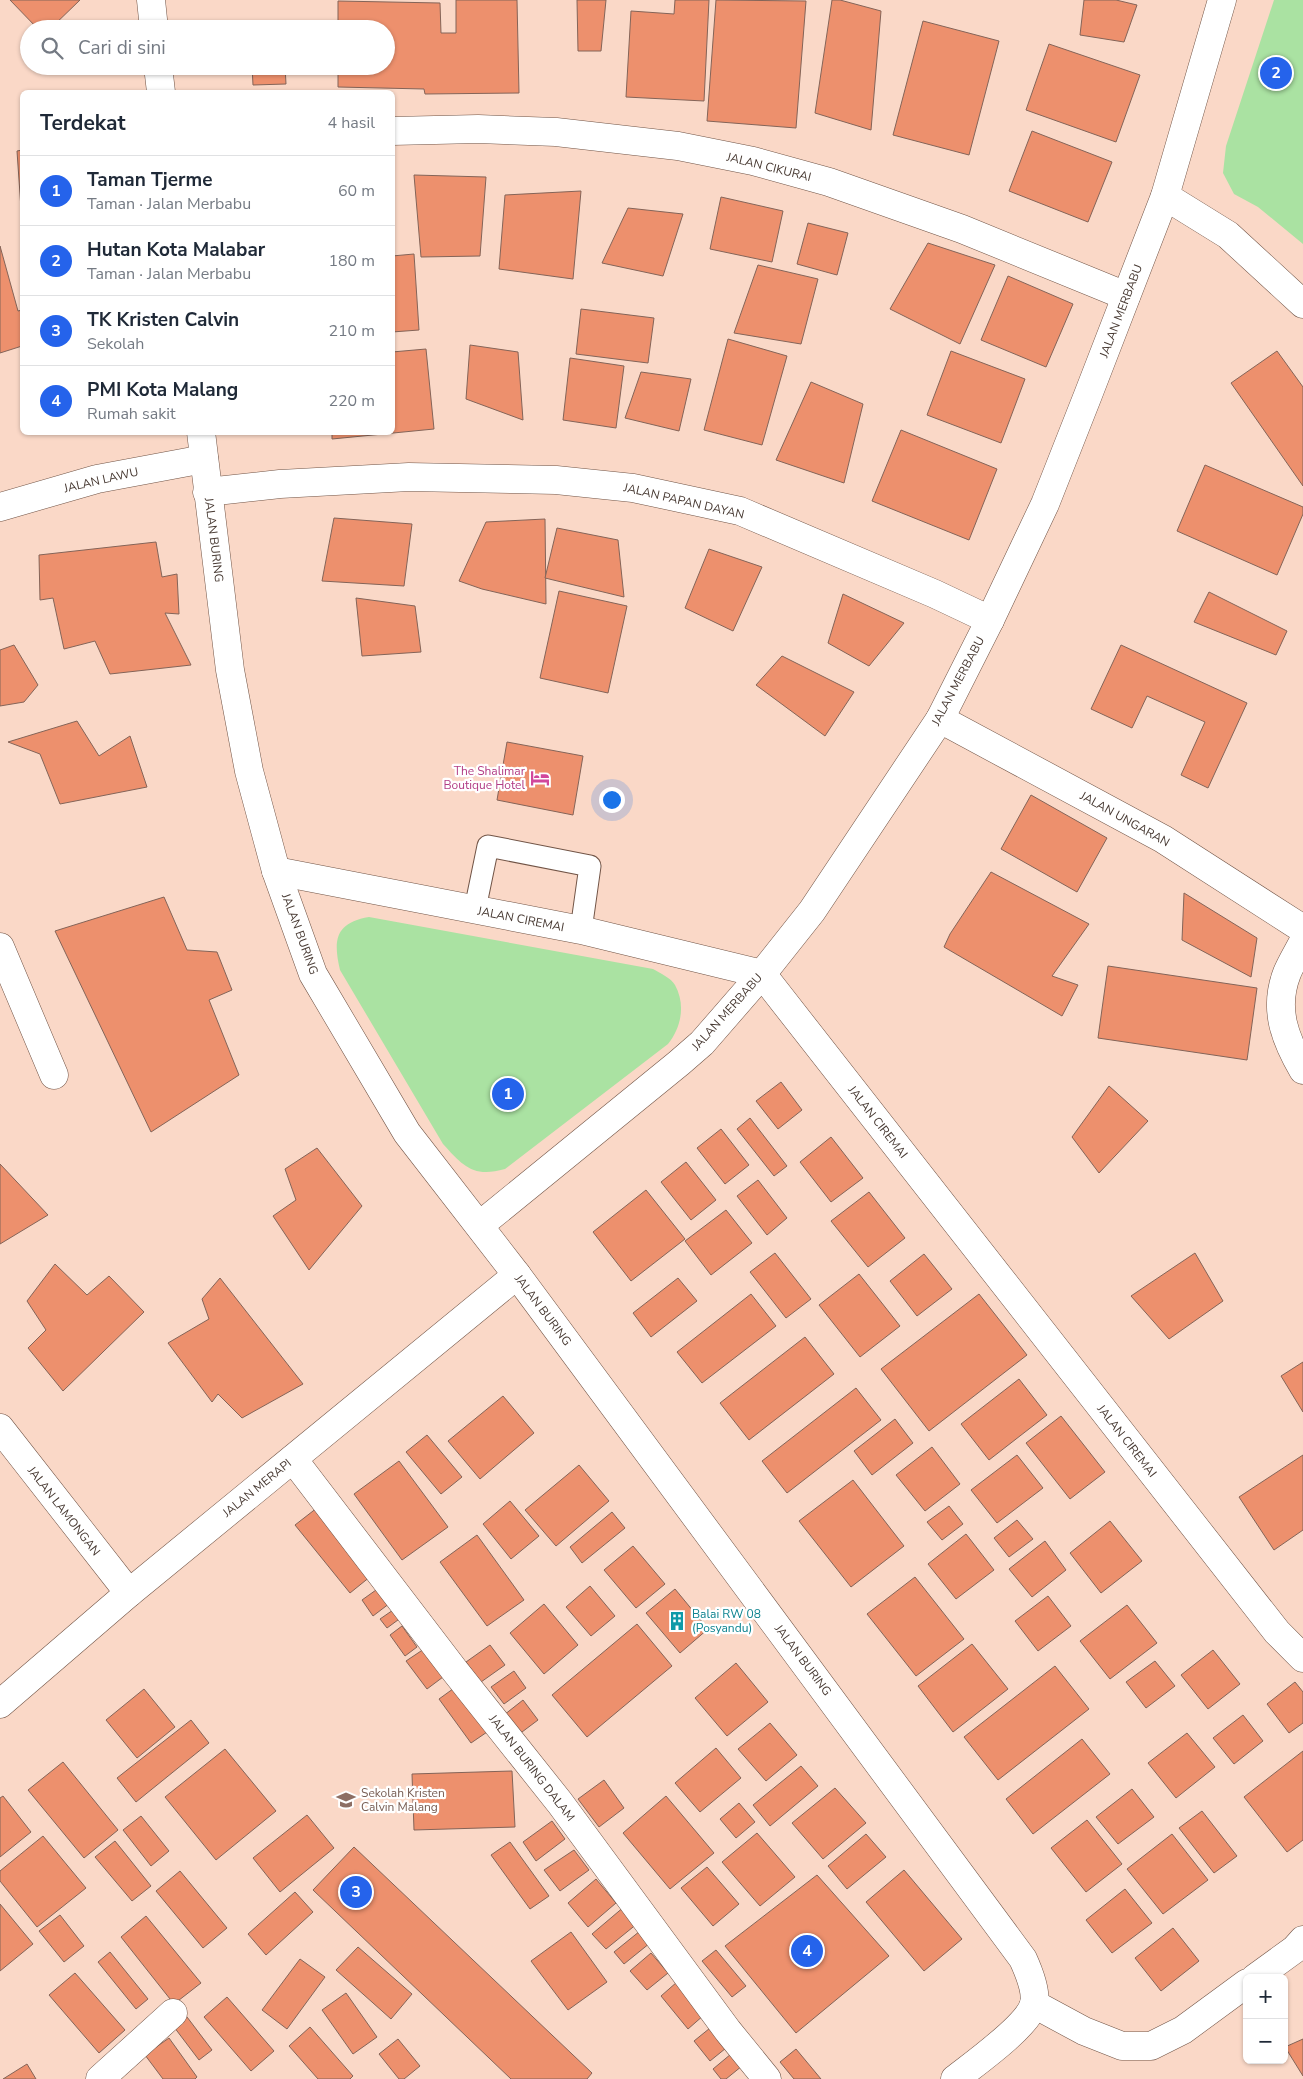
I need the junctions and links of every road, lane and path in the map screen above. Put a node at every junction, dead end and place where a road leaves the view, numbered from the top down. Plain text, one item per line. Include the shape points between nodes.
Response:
1 (151, 0) edge
2 (1222, 0) edge
3 (153, 20) edge
4 (159, 75) edge
5 (161, 90) edge
6 (395, 132) edge
7 (1165, 196) junction
8 (1126, 296) junction
9 (1303, 304) edge
10 (202, 446) edge
11 (207, 492) junction
12 (0, 507) edge
13 (990, 620) junction
14 (940, 718) junction
15 (276, 871) junction
16 (475, 909) junction
17 (1303, 929) edge
18 (581, 930) junction
19 (1303, 942) edge
20 (0, 947) edge
21 (762, 974) junction
22 (1303, 1070) edge
23 (54, 1075) dead end
24 (480, 1225) junction
25 (517, 1275) junction
26 (0, 1428) edge
27 (293, 1459) junction
28 (129, 1593) junction
29 (1303, 1658) edge
30 (0, 1704) edge
31 (1300, 1948) edge
32 (1260, 1974) edge
33 (1243, 1986) edge
34 (1034, 2004) junction
35 (173, 2013) dead end
36 (100, 2079) edge
37 (767, 2079) edge
38 (955, 2079) edge

1 - 3 street
2 - 7 street, JALAN MERBABU
4 - 5 street
6 - 8 street, JALAN CIKURAI via 478,129 556,132 678,146 754,161 829,182 962,228
7 - 8 street, JALAN MERBABU
7 - 9 street via 1228,235
8 - 13 street, JALAN MERBABU via 1045,504
10 - 11 street, JALAN BURING
10 - 12 street, JALAN LAWU
11 - 13 street, JALAN PAPAN DAYAN via 280,484 409,477 556,480 633,488 740,512
11 - 15 street, JALAN BURING via 232,679 249,770
13 - 14 street, JALAN MERBABU
14 - 17 street, JALAN UNGARAN via 1162,839
14 - 21 street, JALAN MERBABU via 812,911
15 - 16 street, JALAN CIREMAI
15 - 24 street, JALAN BURING via 313,974 407,1133
16 - 18 street, JALAN CIREMAI
16 - 18 lane via 488,846 590,866
18 - 21 street, JALAN CIREMAI
19 - 22 street via 1286,974 1281,1002 1282,1026
20 - 23 street
21 - 24 street, JALAN MERBABU via 702,1043
21 - 29 street, JALAN CIREMAI via 1277,1632
24 - 25 street, JALAN BURING
25 - 27 street, JALAN MERAPI
25 - 34 street, JALAN BURING via 1010,1940 1032,1981
26 - 28 street, JALAN LAMONGAN
27 - 28 street, JALAN MERAPI
27 - 37 street, JALAN BURING DALAM via 560,1803
28 - 30 street, JALAN MERAPI
31 - 32 street
33 - 34 street via 1183,2030 1151,2046 1122,2046 1084,2031
34 - 38 street via 1017,2029
35 - 36 street

